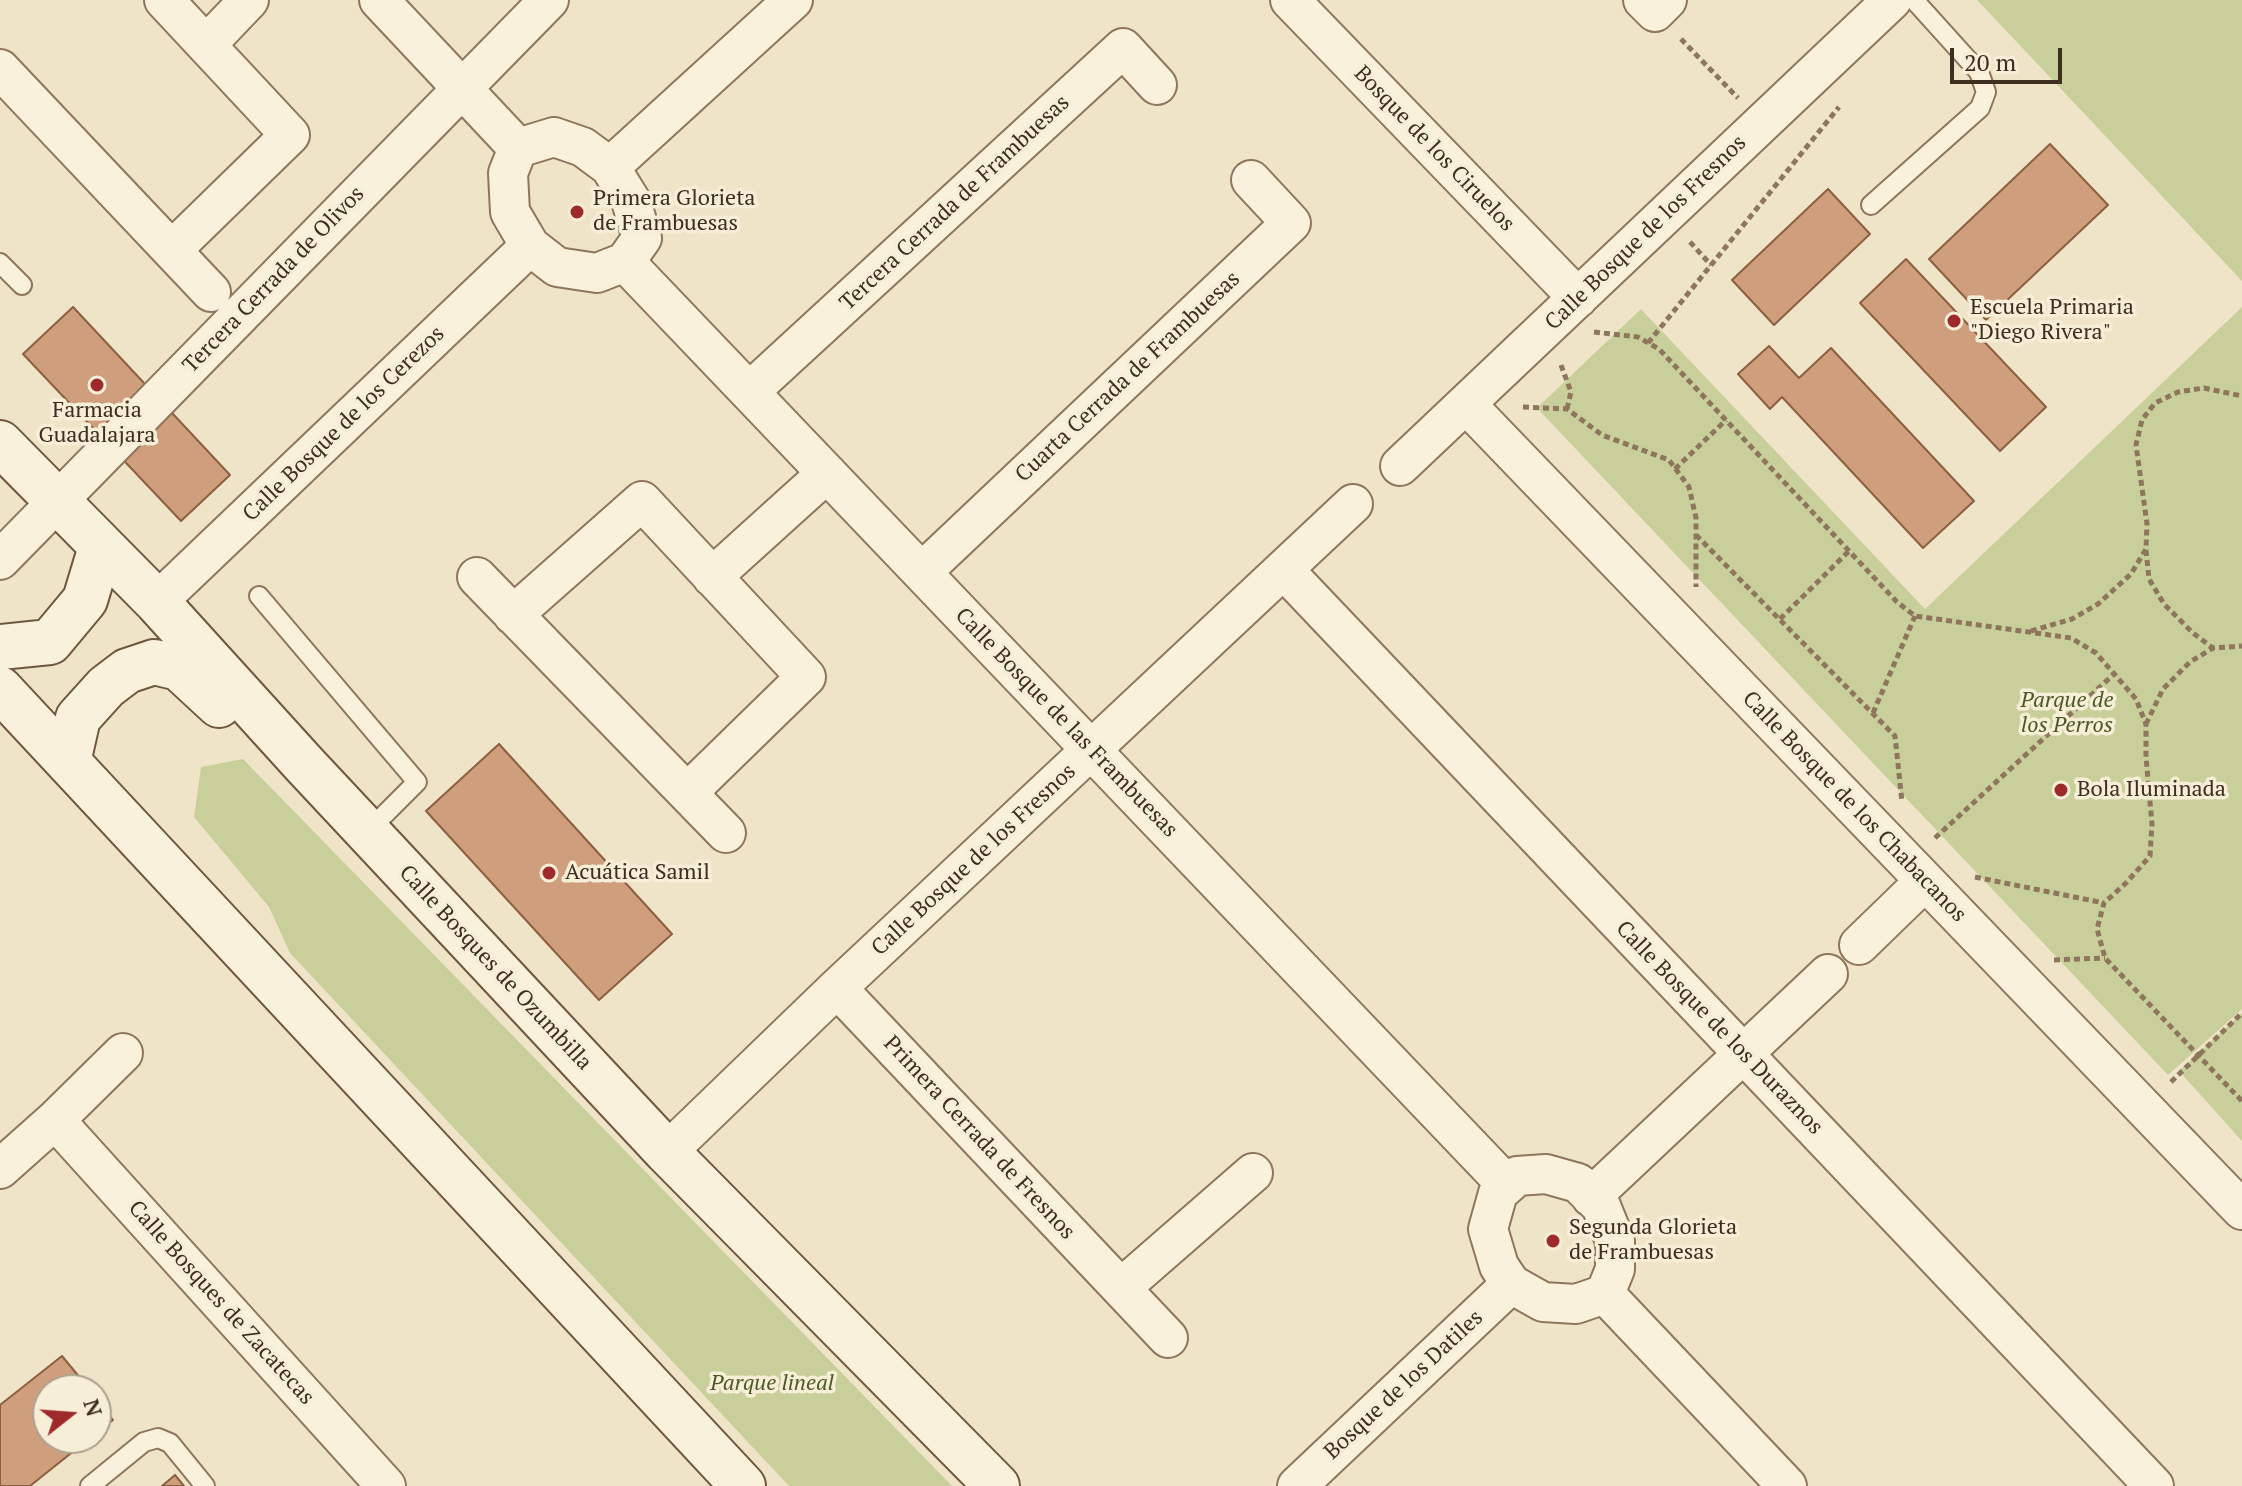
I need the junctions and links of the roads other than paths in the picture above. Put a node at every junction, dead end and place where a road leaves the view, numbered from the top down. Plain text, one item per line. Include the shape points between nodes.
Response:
1 (164, 0) edge
2 (249, 0) edge
3 (549, 0) edge
4 (793, 0) edge
5 (1290, 0) edge
6 (1892, 0) edge
7 (1914, 0) edge
8 (389, 4) edge
9 (206, 45) junction
10 (0, 69) edge
11 (1157, 85) dead end
12 (518, 148) junction
13 (610, 167) junction
14 (1251, 180) dead end
15 (1871, 205) dead end
16 (530, 246) junction
17 (172, 250) junction
18 (625, 262) junction
19 (0, 263) edge
20 (22, 285) dead end
21 (211, 292) dead end
22 (1578, 298) junction
23 (749, 392) junction
24 (1466, 404) junction
25 (0, 443) edge
26 (1400, 466) dead end
27 (827, 473) junction
28 (1353, 504) dead end
29 (101, 547) junction
30 (0, 560) edge
31 (1284, 570) junction
32 (922, 572) junction
33 (477, 577) dead end
34 (712, 577) junction
35 (259, 596) dead end
36 (157, 602) junction
37 (513, 615) junction
38 (0, 647) edge
39 (0, 689) edge
40 (1092, 750) junction
41 (68, 762) junction
42 (304, 764) junction
43 (687, 793) junction
44 (367, 832) junction
45 (726, 833) dead end
46 (1916, 872) junction
47 (1859, 945) dead end
48 (1828, 974) dead end
49 (837, 988) junction
50 (123, 1053) dead end
51 (1743, 1053) junction
52 (55, 1120) junction
53 (667, 1152) junction
54 (0, 1169) edge
55 (1253, 1173) dead end
56 (1507, 1185) junction
57 (1591, 1197) junction
58 (2242, 1210) edge
59 (1511, 1284) junction
60 (1121, 1288) junction
61 (1605, 1294) junction
62 (1168, 1338) dead end
63 (90, 1486) edge
64 (205, 1486) edge
65 (386, 1486) edge
66 (743, 1486) edge
67 (997, 1486) edge
68 (1297, 1486) edge
69 (1787, 1486) edge
70 (2154, 1486) edge

1 - 9 street
2 - 9 street
3 - 30 street, Tercera Cerrada de Olivos
4 - 13 street
5 - 22 street, Bosque de los Ciruelos
6 - 22 street, Calle Bosque de los Fresnos
7 - 15 lane via 1979,72 1986,92 1980,108
8 - 12 street
9 - 17 street via 290,135
10 - 17 street
11 - 23 street, Tercera Cerrada de Frambuesas via 1123,48
12 - 13 street via 554,137 583,147
12 - 16 street via 508,173 510,212
13 - 18 street via 631,201 642,238
14 - 32 street, Cuarta Cerrada de Frambuesas via 1291,223
16 - 18 street via 557,267 597,273
16 - 36 street, Calle Bosque de los Cerezos
17 - 21 street
18 - 23 street, Calle Bosque de las Frambuesas
19 - 20 lane
22 - 24 street, Calle Bosque de los Fresnos
23 - 27 street, Calle Bosque de las Frambuesas
24 - 26 street, Calle Bosque de los Fresnos
24 - 46 street, Calle Bosque de los Chabacanos
25 - 29 main road, Calle Bosques de Ozumbilla
27 - 32 street, Calle Bosque de las Frambuesas
27 - 34 street
28 - 31 street, Calle Bosque de los Fresnos
29 - 36 main road, Calle Bosques de Ozumbilla
29 - 38 main road via 85,600 50,642
31 - 40 street, Calle Bosque de los Fresnos
31 - 51 street, Calle Bosque de los Duraznos
32 - 40 street, Calle Bosque de las Frambuesas
33 - 37 street
34 - 37 street via 642,501
34 - 43 street via 806,677
35 - 44 lane via 417,782
36 - 42 main road, Calle Bosques de Ozumbilla
37 - 43 street
39 - 41 main road
40 - 49 street, Calle Bosque de los Fresnos
40 - 56 street, Calle Bosque de las Frambuesas
41 - 42 main road via 78,718 127,671 154,662 179,668 275,757
41 - 66 main road
42 - 44 main road, Calle Bosques de Ozumbilla
43 - 45 street
44 - 53 main road, Calle Bosques de Ozumbilla
46 - 47 street
46 - 58 street, Calle Bosque de los Chabacanos
48 - 51 street
49 - 53 street, Calle Bosque de los Fresnos
49 - 60 street, Primera Cerrada de Fresnos
50 - 52 street
51 - 57 street
51 - 70 street, Calle Bosque de los Duraznos
52 - 54 street
52 - 65 street, Calle Bosques de Zacatecas
53 - 67 main road, Calle Bosques de Ozumbilla
55 - 60 street
56 - 57 street via 1517,1176 1546,1174 1578,1183
56 - 59 street via 1498,1193 1488,1229 1499,1266
57 - 61 street via 1601,1206 1615,1241 1615,1269
59 - 61 street via 1543,1302 1576,1304
59 - 68 street, Bosque de los Datiles
60 - 62 street, Primera Cerrada de Fresnos
61 - 69 street
63 - 64 lane via 144,1442 158,1438 170,1443

